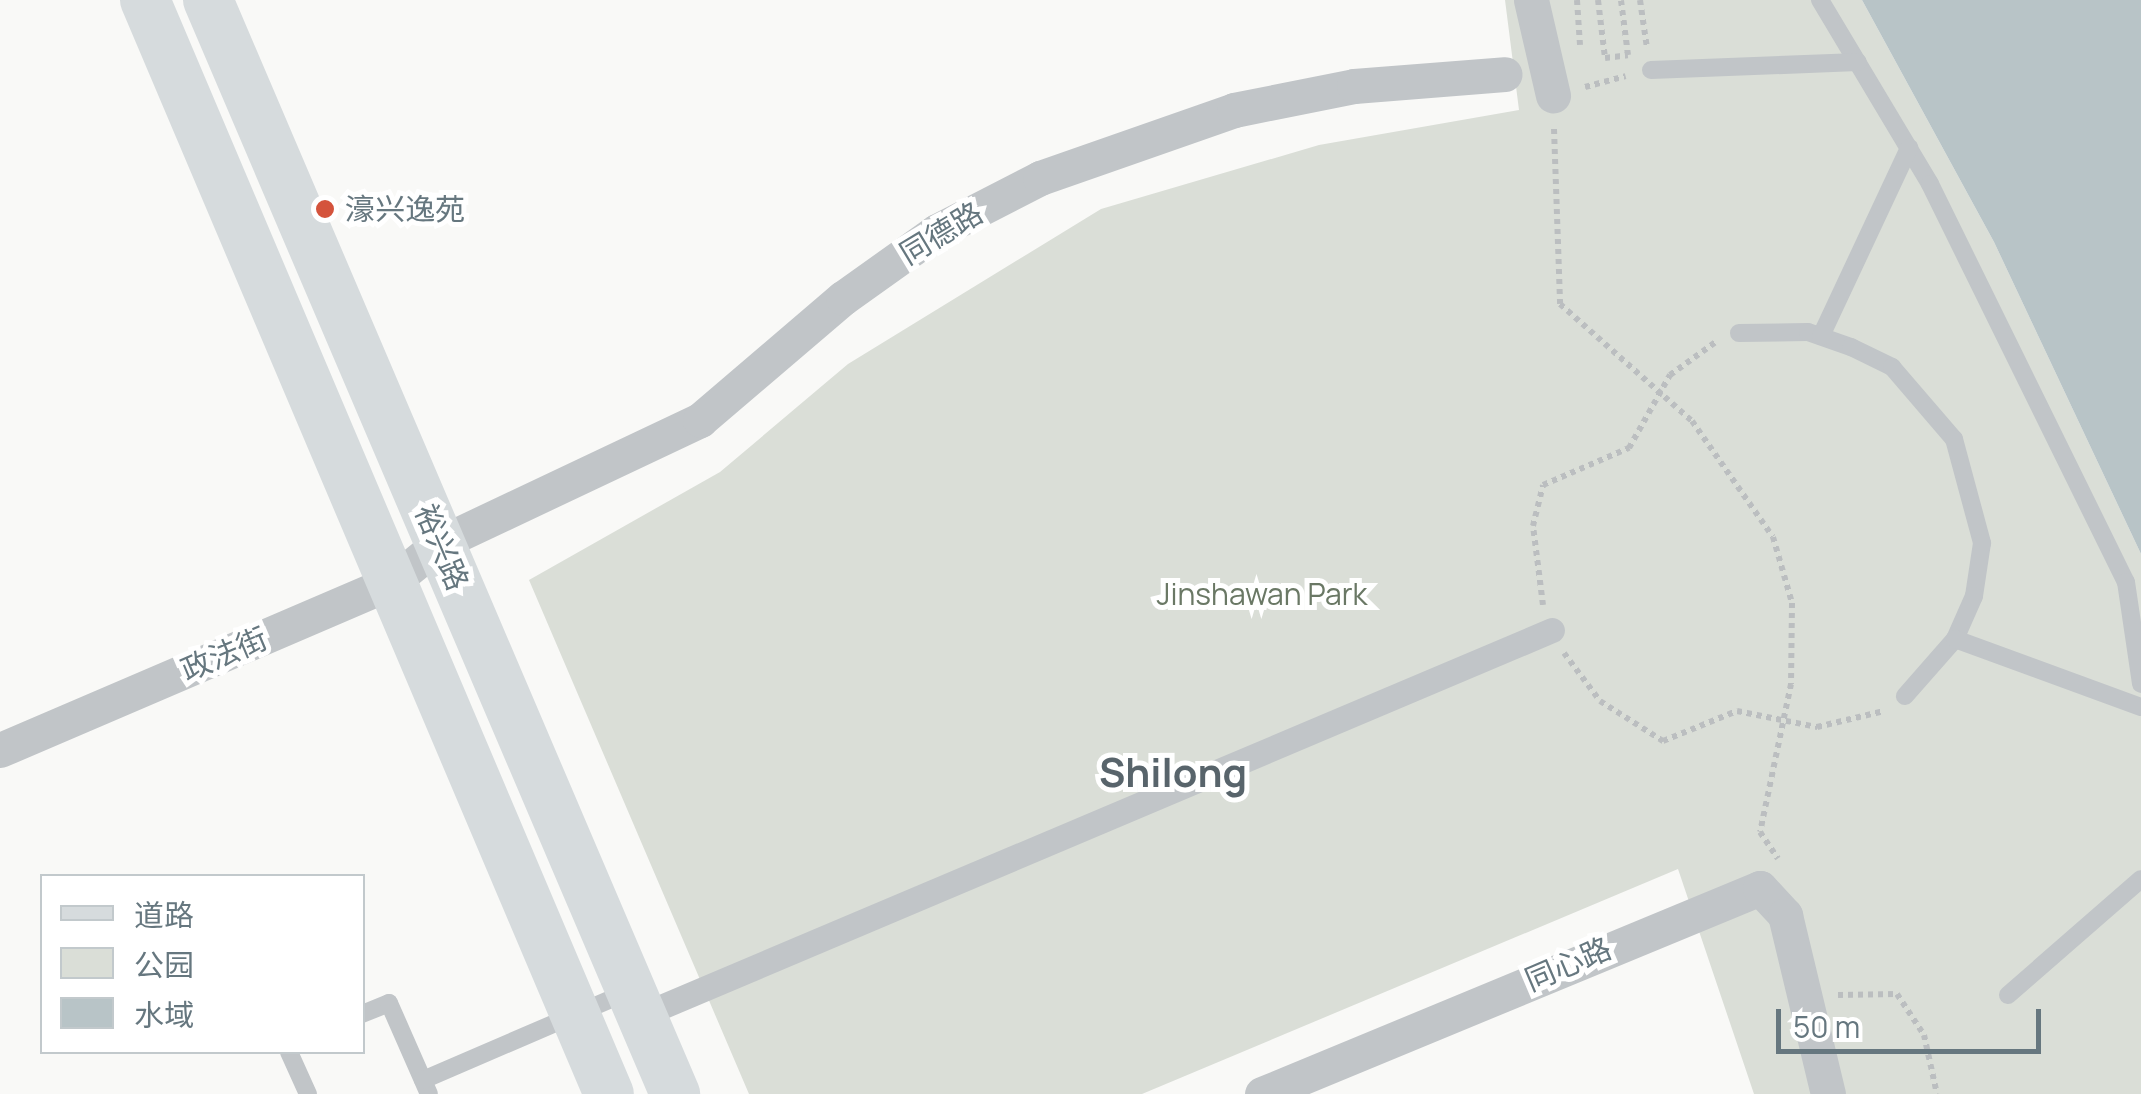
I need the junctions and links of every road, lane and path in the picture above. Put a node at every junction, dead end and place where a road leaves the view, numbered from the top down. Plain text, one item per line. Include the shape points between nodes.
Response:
1 (146, 0) edge
2 (208, 0) edge
3 (1531, 0) edge
4 (1598, 0) edge
5 (1621, 0) edge
6 (1640, 0) edge
7 (1820, 0) edge
8 (1858, 62) junction
9 (1650, 70) junction
10 (1505, 74) dead end
11 (1553, 95) junction
12 (1909, 148) junction
13 (1740, 334) joint
14 (1821, 336) junction
15 (1658, 392) junction
16 (440, 543) junction
17 (392, 582) junction
18 (1552, 630) junction
19 (1955, 639) junction
20 (2141, 684) edge
21 (1905, 696) joint
22 (2141, 707) edge
23 (1782, 722) junction
24 (0, 750) edge
25 (1789, 877) dead end
26 (2141, 880) edge
27 (2008, 995) dead end
28 (1816, 999) junction
29 (637, 1002) junction
30 (365, 1013) edge
31 (575, 1014) junction
32 (290, 1054) edge
33 (426, 1087) edge
34 (308, 1094) edge
35 (609, 1094) edge
36 (676, 1094) edge
37 (1262, 1094) edge
38 (1828, 1094) edge
39 (1937, 1094) edge

1 - 17 main road, 裕兴路
2 - 16 main road, 裕兴路
3 - 11 street
4 - 5 path via 1605,58 1628,55
6 - 9 path
7 - 8 lane
8 - 9 lane
8 - 12 lane
9 - 11 path
10 - 16 street, 同德路 via 1354,86 1234,110 1040,178 936,232 843,298 700,420
11 - 15 path via 1560,304
12 - 14 lane
12 - 20 lane via 2126,582
13 - 14 lane
13 - 15 path via 1688,360
14 - 19 lane via 1892,366 1954,439 1982,542
15 - 18 path via 1629,448 1543,485 1532,526 1536,581
15 - 23 path via 1731,466 1773,536 1792,603
16 - 17 street, 政法街
16 - 29 main road, 裕兴路
17 - 24 street, 政法街
17 - 31 main road, 裕兴路
18 - 23 path via 1600,702 1663,741 1737,711
18 - 29 street
19 - 21 lane
19 - 22 lane
21 - 23 path via 1848,725
23 - 25 path via 1760,832
26 - 27 lane
28 - 37 street, 同心路 via 1785,915 1760,888
28 - 38 street
28 - 39 path via 1897,994 1924,1035
29 - 31 lane
29 - 36 main road, 裕兴路
30 - 33 lane via 389,1002
31 - 33 lane
31 - 35 main road, 裕兴路
32 - 34 lane

